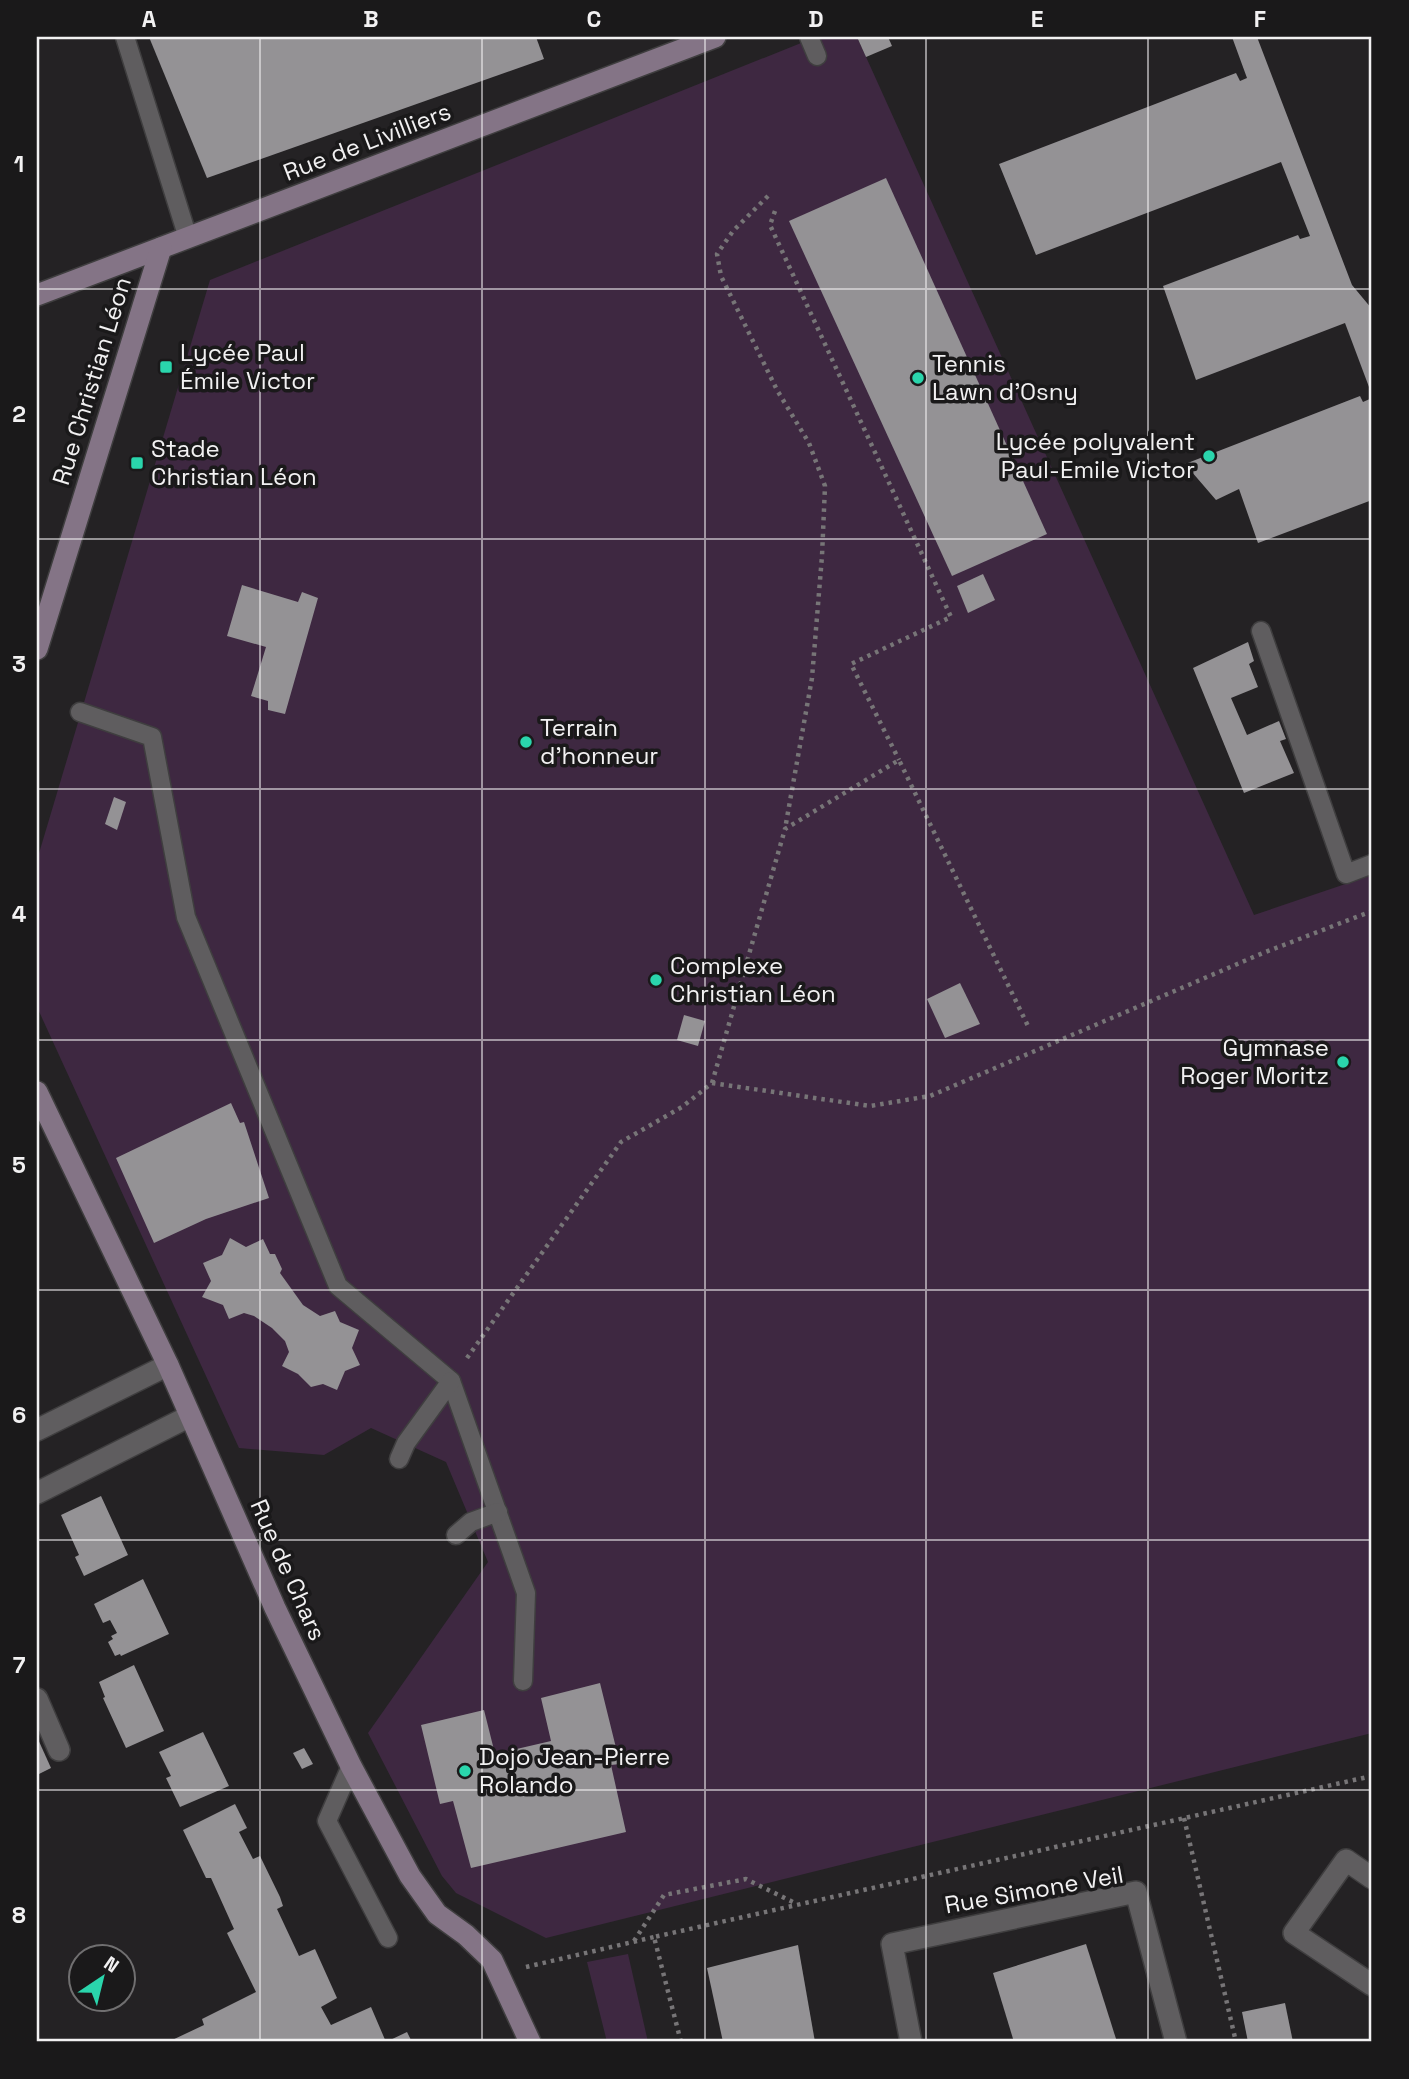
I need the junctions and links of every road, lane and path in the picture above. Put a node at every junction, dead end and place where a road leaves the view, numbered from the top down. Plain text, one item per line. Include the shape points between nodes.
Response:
1 (125, 37) edge
2 (715, 37) edge
3 (810, 37) edge
4 (817, 56) dead end
5 (768, 196) dead end
6 (775, 211) dead end
7 (188, 238) junction
8 (161, 248) junction
9 (37, 295) edge
10 (1261, 631) dead end
11 (37, 649) edge
12 (80, 712) dead end
13 (899, 760) junction
14 (785, 829) junction
15 (1372, 864) edge
16 (1372, 911) edge
17 (1028, 1026) dead end
18 (712, 1083) junction
19 (37, 1092) edge
20 (168, 1365) junction
21 (451, 1381) junction
22 (190, 1416) junction
23 (37, 1430) edge
24 (399, 1459) dead end
25 (37, 1493) edge
26 (498, 1512) junction
27 (456, 1535) dead end
28 (523, 1681) dead end
29 (37, 1699) edge
30 (59, 1750) dead end
31 (351, 1766) junction
32 (1372, 1776) edge
33 (1184, 1818) junction
34 (1372, 1878) edge
35 (798, 1904) junction
36 (654, 1937) junction
37 (388, 1938) dead end
38 (634, 1941) junction
39 (498, 1974) junction
40 (1372, 1985) edge
41 (530, 2042) edge
42 (681, 2042) edge
43 (911, 2042) edge
44 (1176, 2042) edge
45 (1236, 2042) edge

1 - 7 lane
2 - 7 street, Rue de Livilliers
3 - 4 lane
5 - 14 path via 717,254 721,276 808,443 825,486 813,678
6 - 13 path via 770,225 951,617 852,664
7 - 8 street, Rue de Livilliers
8 - 9 street, Rue de Livilliers
8 - 11 street, Rue Christian Léon
10 - 15 lane via 1346,874
12 - 21 lane via 152,737 186,917 338,1286
13 - 14 path
13 - 17 path
14 - 18 path
16 - 18 path via 930,1096 870,1106
18 - 21 path via 682,1107 621,1142
19 - 20 street, Rue de Chars
20 - 22 street, Rue de Chars
20 - 23 street
21 - 24 lane
21 - 26 lane
22 - 25 street
22 - 31 street, Rue de Chars
26 - 27 lane via 471,1522
26 - 28 lane via 526,1593
29 - 30 street
31 - 37 lane via 327,1821
31 - 39 street, Rue de Chars via 410,1876 437,1914 492,1960
32 - 33 path
33 - 35 path
33 - 45 path
34 - 40 street via 1346,1860 1294,1933
35 - 36 path
35 - 38 path via 746,1879 664,1895
36 - 38 path
36 - 42 path
38 - 39 path
39 - 41 street, Rue de Chars
43 - 44 street, Rue Simone Veil via 891,1944 1136,1892

